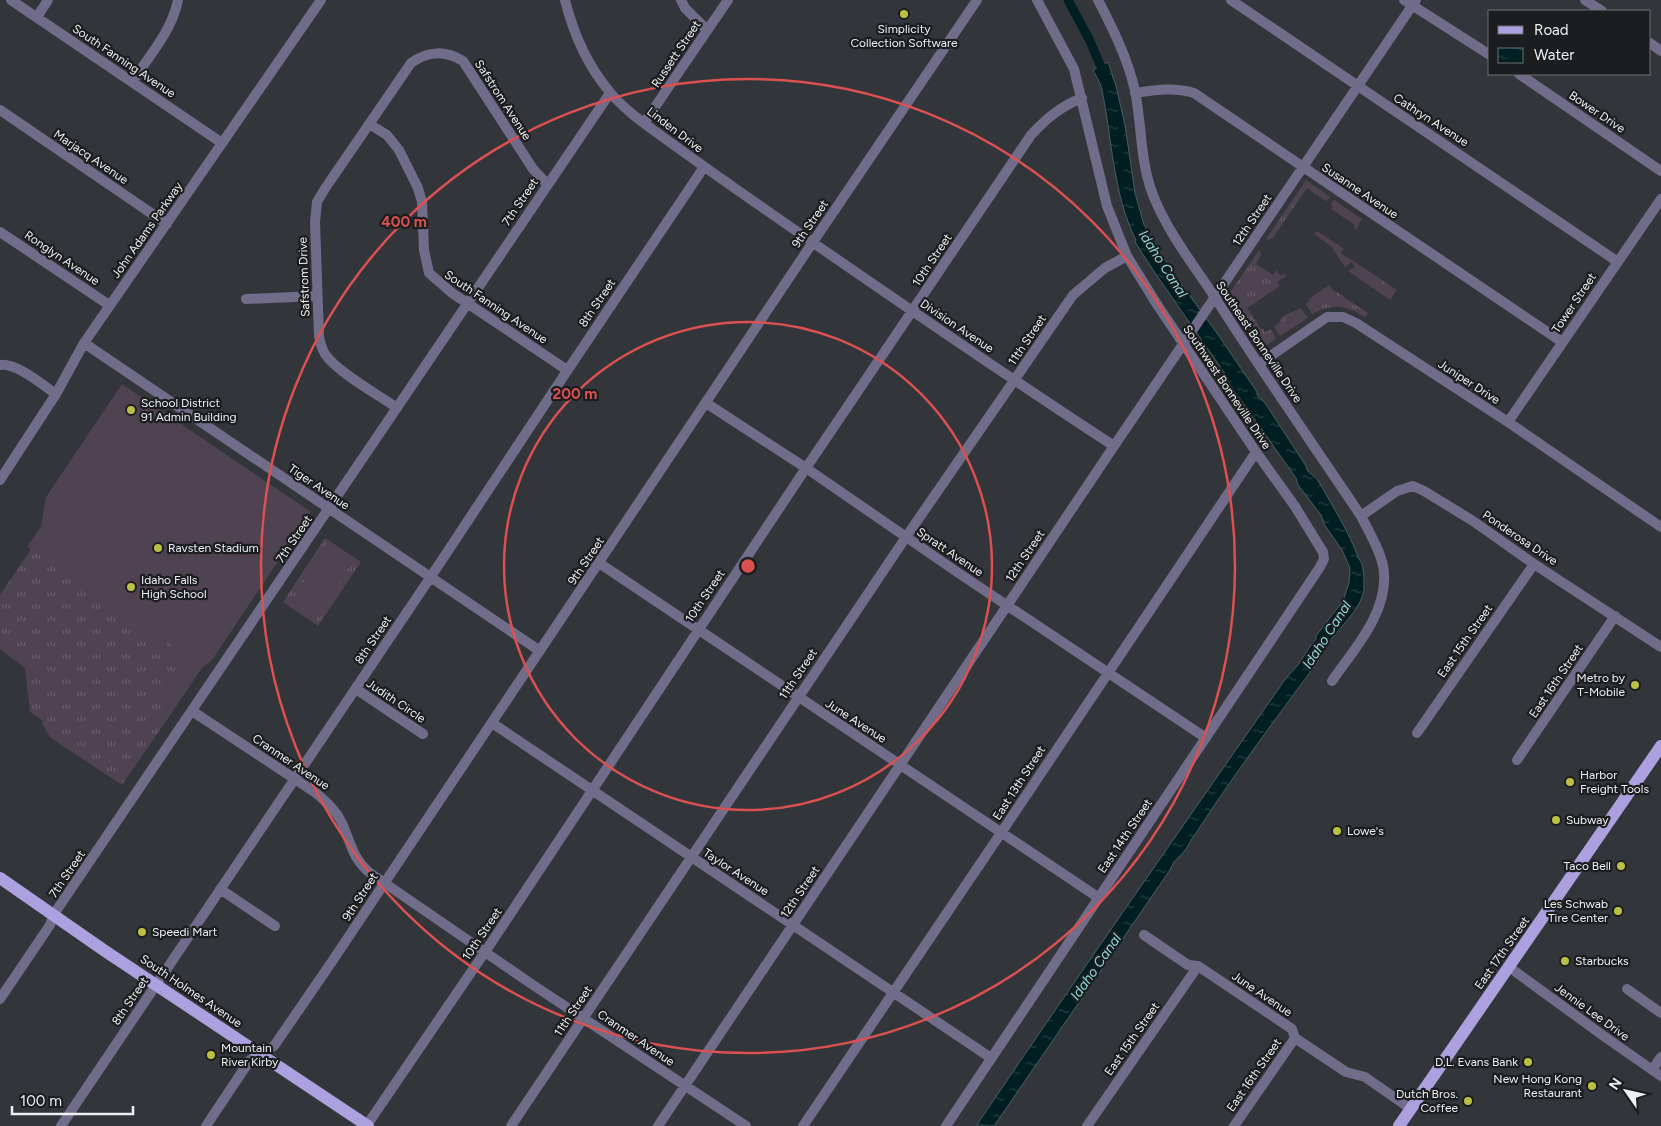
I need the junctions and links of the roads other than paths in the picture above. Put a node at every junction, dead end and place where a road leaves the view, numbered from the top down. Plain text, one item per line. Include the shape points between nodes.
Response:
1 (11, 0) edge
2 (48, 0) edge
3 (178, 0) edge
4 (321, 0) edge
5 (565, 0) edge
6 (680, 0) edge
7 (728, 0) edge
8 (983, 0) edge
9 (1037, 0) edge
10 (1098, 0) edge
11 (1231, 0) edge
12 (1585, 0) edge
13 (1411, 2) edge
14 (975, 4) edge
15 (1600, 10) edge
16 (36, 17) junction
17 (707, 30) junction
18 (1488, 54) edge
19 (1520, 75) edge
20 (132, 82) junction
21 (1357, 87) junction
22 (610, 92) junction
23 (1135, 93) junction
24 (1082, 98) junction
25 (0, 110) edge
26 (644, 123) junction
27 (369, 124) junction
28 (222, 143) junction
29 (704, 167) junction
30 (1302, 168) junction
31 (1661, 170) edge
32 (547, 184) junction
33 (1661, 199) edge
34 (167, 224) junction
35 (0, 232) edge
36 (813, 242) junction
37 (1127, 256) junction
38 (1618, 262) junction
39 (317, 296) junction
40 (1215, 298) junction
41 (246, 299) dead end
42 (467, 302) junction
43 (109, 305) junction
44 (913, 311) junction
45 (1562, 342) junction
46 (84, 343) junction
47 (1183, 343) junction
48 (2, 362) edge
49 (1259, 364) junction
50 (567, 370) junction
51 (1016, 380) junction
52 (56, 394) junction
53 (706, 403) junction
54 (397, 408) junction
55 (1508, 422) junction
56 (1114, 446) junction
57 (1256, 452) junction
58 (806, 468) junction
59 (0, 480) edge
60 (329, 510) junction
61 (1361, 516) junction
62 (1661, 527) edge
63 (906, 537) junction
64 (1324, 559) joint
65 (599, 563) junction
66 (1534, 564) junction
67 (430, 578) junction
68 (1007, 605) junction
69 (1615, 616) junction
70 (698, 629) junction
71 (1661, 647) edge
72 (540, 651) junction
73 (1107, 672) junction
74 (1332, 681) dead end
75 (356, 689) junction
76 (798, 697) junction
77 (192, 711) junction
78 (492, 723) junction
79 (423, 734) dead end
80 (1417, 734) dead end
81 (1206, 738) junction
82 (1661, 746) edge
83 (1517, 760) dead end
84 (900, 765) junction
85 (294, 779) junction
86 (592, 791) junction
87 (1001, 834) junction
88 (690, 857) junction
89 (0, 878) edge
90 (384, 883) junction
91 (220, 889) junction
92 (1099, 898) junction
93 (54, 914) junction
94 (793, 924) junction
95 (275, 926) dead end
96 (1144, 935) dead end
97 (485, 952) junction
98 (1198, 966) junction
99 (1509, 967) junction
100 (156, 984) junction
101 (1627, 990) dead end
102 (893, 993) junction
103 (0, 999) edge
104 (1659, 1008) edge
105 (583, 1017) junction
106 (1295, 1038) junction
107 (260, 1054) junction
108 (1661, 1057) edge
109 (991, 1058) junction
110 (1657, 1073) edge
111 (685, 1086) junction
112 (1411, 1109) junction
113 (361, 1124) edge
114 (61, 1126) edge
115 (206, 1126) edge
116 (511, 1126) edge
117 (658, 1126) edge
118 (746, 1126) edge
119 (802, 1126) edge
120 (946, 1126) edge
121 (1087, 1126) edge
122 (1234, 1126) edge
123 (1399, 1126) edge

1 - 16 street, South Fanning Avenue
2 - 16 street
3 - 20 street via 164,35
4 - 28 street, John Adams Parkway
5 - 22 street, Linden Drive via 585,52
6 - 17 street
7 - 17 street, Russett Street
8 - 14 street, 9th Street
9 - 24 street, Southwest Bonneville Drive via 1074,68
10 - 23 street, Southeast Bonneville Drive via 1117,36
11 - 21 street, Cathryn Avenue
12 - 15 street
13 - 18 street
13 - 21 street, 12th Street
14 - 36 street, 9th Street
16 - 20 street, South Fanning Avenue
17 - 26 street, Russett Street
19 - 31 street, Bower Drive
20 - 28 street, South Fanning Avenue
21 - 30 street, 12th Street
21 - 38 street, Cathryn Avenue
22 - 26 street, Linden Drive
22 - 32 street, 7th Street
23 - 30 street, Susanne Avenue via 1165,89 1194,93
23 - 40 street, Southeast Bonneville Drive via 1140,139 1153,196
24 - 37 street, Southwest Bonneville Drive via 1107,206
24 - 44 street, 10th Street via 1051,115 1031,135
25 - 34 street, Marjacq Avenue
26 - 29 street, Linden Drive
27 - 32 street, Safstrom Avenue via 411,63 421,56 433,54 454,56 467,66
27 - 39 street, Safstrom Drive via 317,202
27 - 42 street, South Fanning Avenue via 387,135 399,150 418,188 429,273
28 - 34 street, John Adams Parkway
29 - 36 street, Linden Drive
29 - 50 street, 8th Street
30 - 40 street, 12th Street
30 - 45 street, Susanne Avenue
32 - 42 street, 7th Street
33 - 38 street, Tower Street
34 - 43 street, John Adams Parkway
35 - 43 street, Ronglyn Avenue
36 - 44 street, Division Avenue
36 - 53 street, 9th Street
37 - 47 street, Southwest Bonneville Drive
37 - 51 street, 11th Street via 1105,268 1073,295
38 - 45 street, Tower Street
39 - 41 street
39 - 54 street, Safstrom Drive via 319,336 325,354 338,367
40 - 47 street, 12th Street
40 - 49 street, Southeast Bonneville Drive
42 - 50 street, South Fanning Avenue
42 - 54 street, 7th Street
43 - 46 street, John Adams Parkway
44 - 51 street, Division Avenue
44 - 58 street, 10th Street
45 - 55 street, Tower Street
46 - 52 street, John Adams Parkway
46 - 60 street, Tiger Avenue
47 - 56 street, 12th Street
47 - 57 street, Southwest Bonneville Drive
48 - 52 street
49 - 55 street, Juniper Drive via 1326,317 1343,317
49 - 61 street, Southeast Bonneville Drive
50 - 67 street, 8th Street
51 - 56 street, Division Avenue
51 - 63 street, 11th Street
52 - 59 street, John Adams Parkway
53 - 58 street, Spratt Avenue
53 - 65 street, 9th Street
54 - 60 street, 7th Street
55 - 62 street, Juniper Drive
56 - 68 street, 12th Street
57 - 64 street, Southwest Bonneville Drive via 1294,505 1323,552
57 - 73 street, East 13th Street
58 - 63 street, Spratt Avenue
58 - 70 street, 10th Street
60 - 67 street, Tiger Avenue
60 - 77 street, 7th Street
61 - 66 street, Ponderosa Drive via 1397,491 1413,486 1473,521
61 - 74 street, Southeast Bonneville Drive via 1383,565 1383,588 1373,620
63 - 68 street, Spratt Avenue
63 - 76 street, 11th Street
64 - 81 street, East 14th Street
65 - 70 street, June Avenue
65 - 72 street, 9th Street
66 - 69 street, Ponderosa Drive
66 - 80 street, East 15th Street
67 - 72 street, Tiger Avenue
67 - 75 street, 8th Street
68 - 73 street, Spratt Avenue
68 - 84 street, 12th Street
69 - 71 street, Ponderosa Drive
69 - 83 street, East 16th Street
70 - 76 street, June Avenue
70 - 86 street, 10th Street
72 - 78 street, 9th Street
73 - 81 street, Spratt Avenue
73 - 87 street, East 13th Street
75 - 79 street, Judith Circle
75 - 85 street, 8th Street
76 - 84 street, June Avenue
76 - 88 street, 11th Street
77 - 85 street, Cranmer Avenue
77 - 93 street, 7th Street
78 - 86 street, Taylor Avenue
78 - 90 street, 9th Street
81 - 92 street, East 14th Street
82 - 99 main road, East 17th Street
84 - 87 street, June Avenue
84 - 94 street, 12th Street
85 - 90 street, Cranmer Avenue via 328,804 342,822 362,866
85 - 91 street, 8th Street
86 - 88 street, Taylor Avenue
86 - 97 street, 10th Street
87 - 92 street, June Avenue
87 - 102 street, East 13th Street
88 - 94 street, Taylor Avenue
88 - 105 street, 11th Street
89 - 93 main road, South Holmes Avenue
90 - 97 street, Cranmer Avenue
90 - 107 street, 9th Street via 274,1046
91 - 95 street
91 - 100 street, 8th Street
92 - 109 street, East 14th Street
93 - 100 main road, South Holmes Avenue
93 - 103 street, 7th Street
94 - 102 street, Taylor Avenue
94 - 111 street, 12th Street
96 - 98 street, June Avenue via 1188,965
97 - 105 street, Cranmer Avenue
97 - 113 street, 10th Street
98 - 106 street, June Avenue via 1292,1029
98 - 121 street, East 15th Street
99 - 110 street, Jennie Lee Drive
99 - 112 main road, East 17th Street
100 - 107 main road, South Holmes Avenue
100 - 114 street, 8th Street
101 - 104 street
102 - 109 street, Taylor Avenue
102 - 119 street, East 13th Street
105 - 111 street, Cranmer Avenue
105 - 116 street, 11th Street
106 - 112 street, June Avenue via 1346,1072 1365,1077
106 - 122 street, East 16th Street
107 - 113 main road, South Holmes Avenue
107 - 115 street, 9th Street via 250,1060
108 - 110 street
109 - 120 street, East 14th Street
111 - 117 street, 12th Street
111 - 118 street, Cranmer Avenue
112 - 123 main road, East 17th Street

